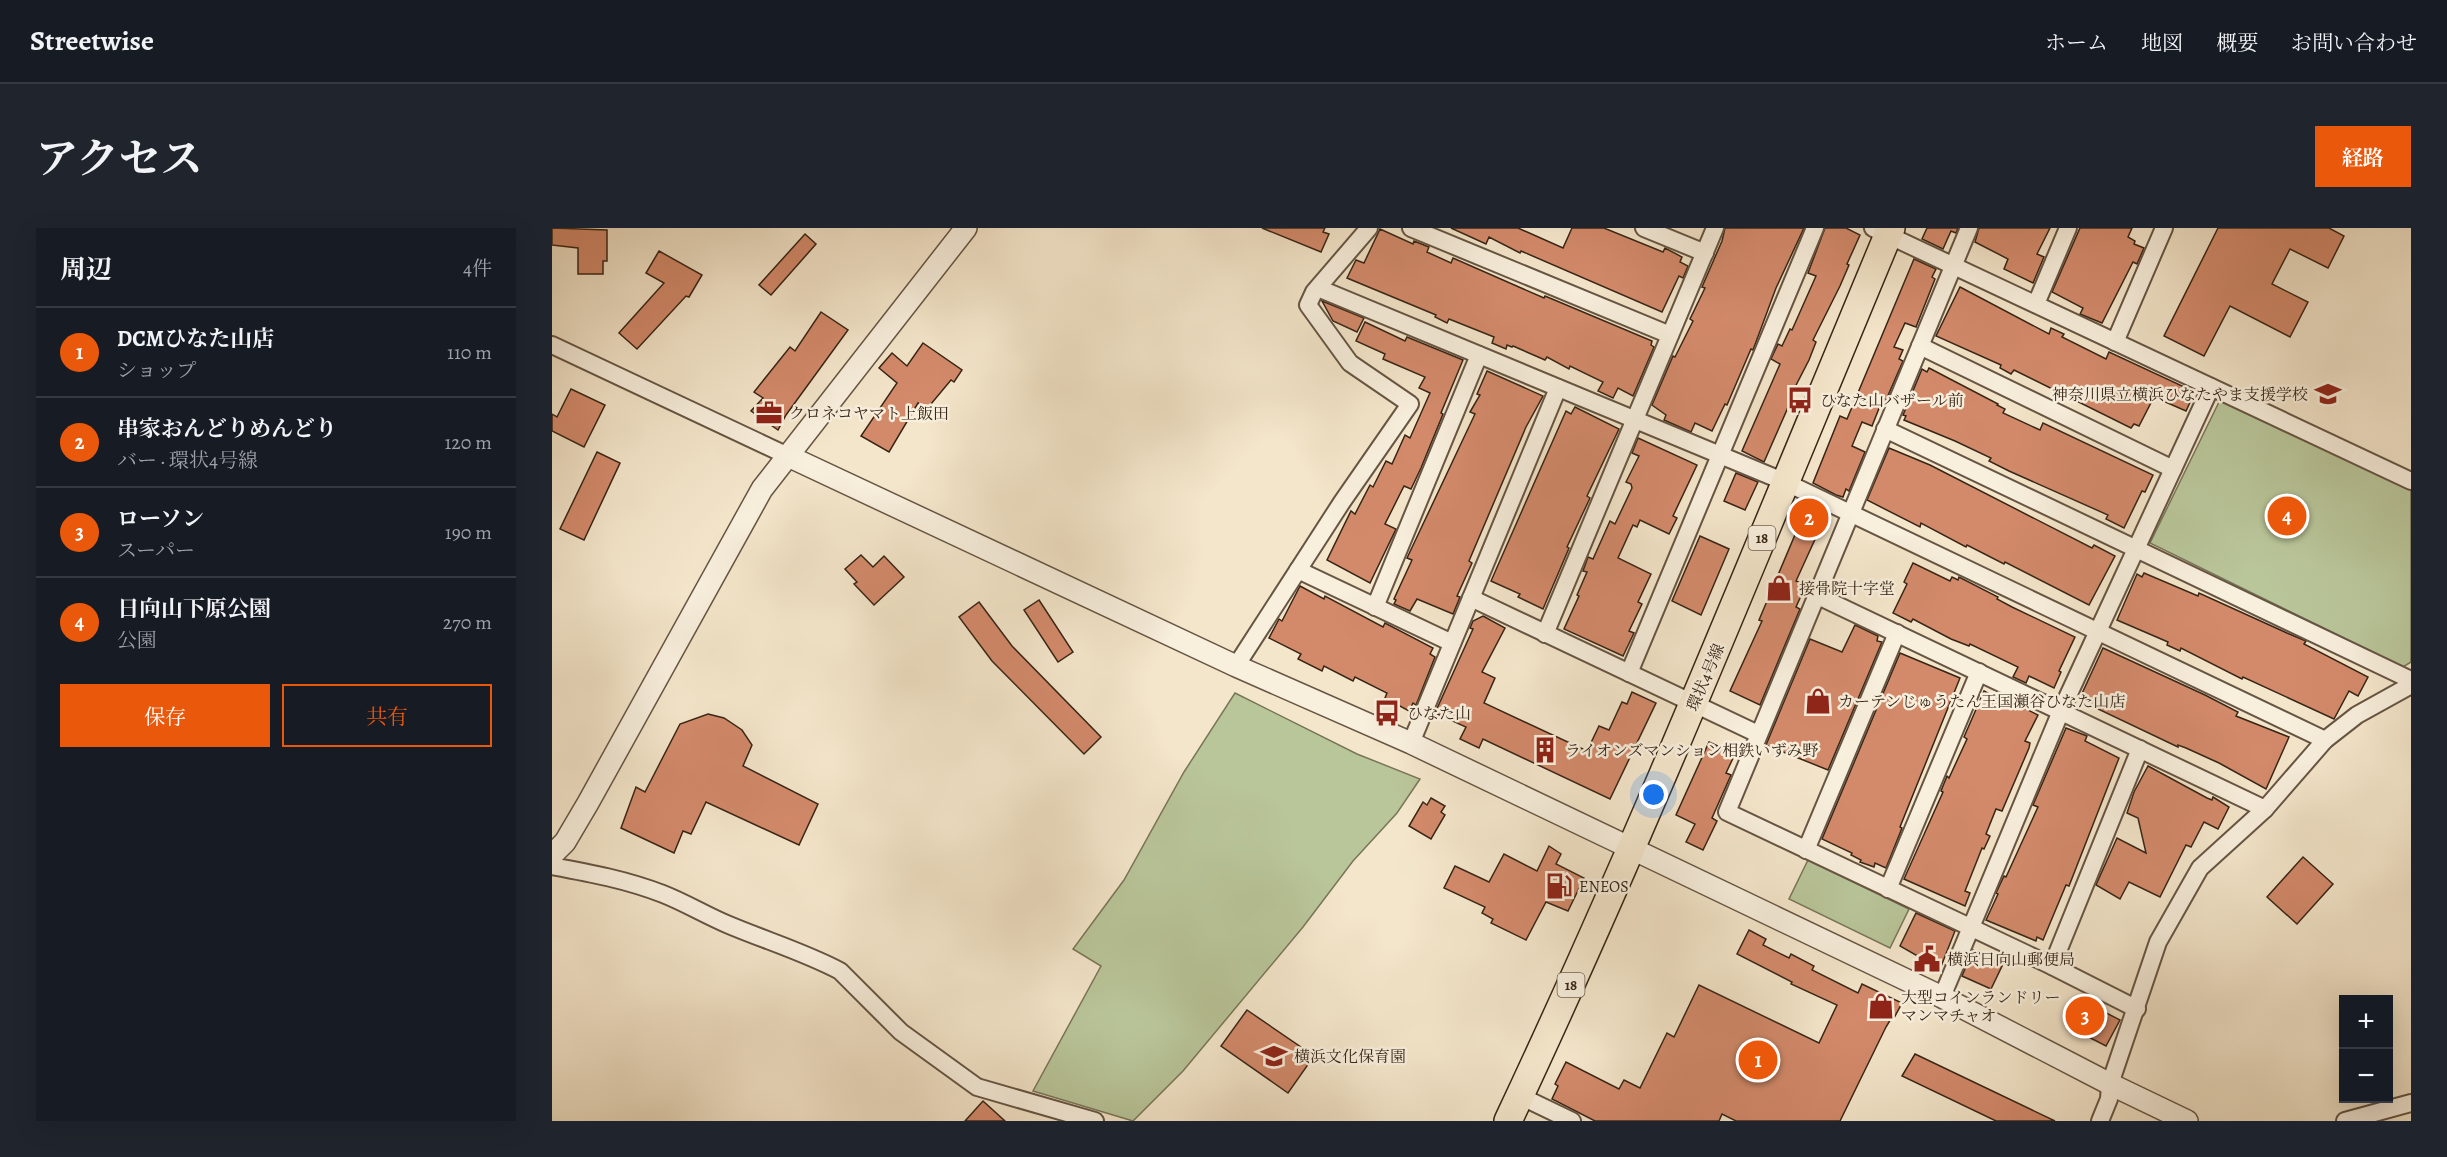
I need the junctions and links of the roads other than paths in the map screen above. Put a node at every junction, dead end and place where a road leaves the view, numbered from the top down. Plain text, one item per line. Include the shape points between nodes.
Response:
1 (966, 228) edge
2 (1369, 228) edge
3 (1411, 228) edge
4 (1644, 228) edge
5 (1715, 228) edge
6 (1815, 228) edge
7 (1969, 228) edge
8 (2067, 228) edge
9 (2164, 228) edge
10 (1885, 230) edge
11 (1705, 253) junction
12 (1954, 265) junction
13 (1318, 288) junction
14 (2036, 304) junction
15 (1670, 335) junction
16 (2115, 342) junction
17 (552, 345) edge
18 (1920, 346) junction
19 (1479, 355) junction
20 (2211, 387) junction
21 (1558, 388) junction
22 (1635, 420) junction
23 (1885, 429) junction
24 (1720, 455) junction
25 (788, 456) junction
26 (2173, 469) junction
27 (2409, 476) edge
28 (1785, 482) junction
29 (1850, 513) junction
30 (2136, 549) junction
31 (1298, 570) junction
32 (1816, 595) junction
33 (1471, 598) junction
34 (1375, 607) junction
35 (2098, 632) junction
36 (1545, 633) junction
37 (1897, 633) junction
38 (1452, 643) junction
39 (1236, 666) junction
40 (1979, 672) junction
41 (1629, 673) junction
42 (2411, 683) edge
43 (1694, 704) junction
44 (2061, 711) junction
45 (1758, 734) junction
46 (2325, 740) junction
47 (1411, 743) junction
48 (2140, 749) junction
49 (2265, 809) junction
50 (1632, 848) junction
51 (1806, 850) junction
52 (552, 855) edge
53 (552, 866) edge
54 (1888, 889) junction
55 (1972, 928) junction
56 (2052, 966) junction
57 (1942, 997) junction
58 (2137, 1009) junction
59 (2110, 1084) junction
60 (1520, 1096) junction
61 (2411, 1103) edge
62 (1095, 1121) edge
63 (1508, 1121) edge
64 (1572, 1121) edge
65 (2100, 1121) edge
66 (2187, 1121) edge
67 (2345, 1121) edge

1 - 25 street
2 - 13 street
3 - 15 street
4 - 11 street
5 - 11 street
6 - 24 street
7 - 12 street
8 - 14 street
9 - 16 street
10 - 12 street
10 - 28 main road, 環状4号線 / 18
11 - 15 street
12 - 14 street
12 - 18 street
13 - 19 street
13 - 31 street via 1308,305 1335,345 1350,363 1410,405
14 - 16 street
15 - 22 street
16 - 20 street
17 - 25 street
18 - 23 street
18 - 26 street
19 - 21 street
19 - 34 street
20 - 26 street
20 - 27 street
21 - 22 street
21 - 33 street
22 - 24 street
22 - 36 street
23 - 29 street
23 - 30 street
24 - 28 street
24 - 41 street
25 - 39 street
25 - 52 street via 762,489 588,803 565,842
26 - 30 street
28 - 29 street
28 - 43 main road, 環状4号線 / 18
29 - 32 street
29 - 35 street
30 - 35 street
30 - 42 street
31 - 34 street
31 - 39 street
32 - 37 street
32 - 45 street
33 - 36 street
33 - 38 street
34 - 38 street
35 - 44 street
35 - 46 street
36 - 41 street
37 - 40 street
37 - 51 street
38 - 47 street
39 - 47 street
40 - 44 street
40 - 54 street
41 - 43 street
42 - 46 street via 2357,715
43 - 45 street
43 - 50 main road, 環状4号線 / 18
44 - 48 street
44 - 55 street
45 - 51 street via 1727,812
46 - 49 street
47 - 50 street
48 - 49 street
48 - 56 street
49 - 58 street via 2200,868 2158,942
50 - 57 street
50 - 60 main road, 環状4号線 / 18
51 - 54 street
53 - 62 street via 604,875 663,894 729,925 789,946 840,971 901,1032 977,1087
54 - 55 street
55 - 56 street
55 - 57 street
56 - 58 street
57 - 59 street
58 - 59 street
59 - 65 street
59 - 66 street
60 - 63 main road, 環状4号線 / 18
60 - 64 street
61 - 67 street

